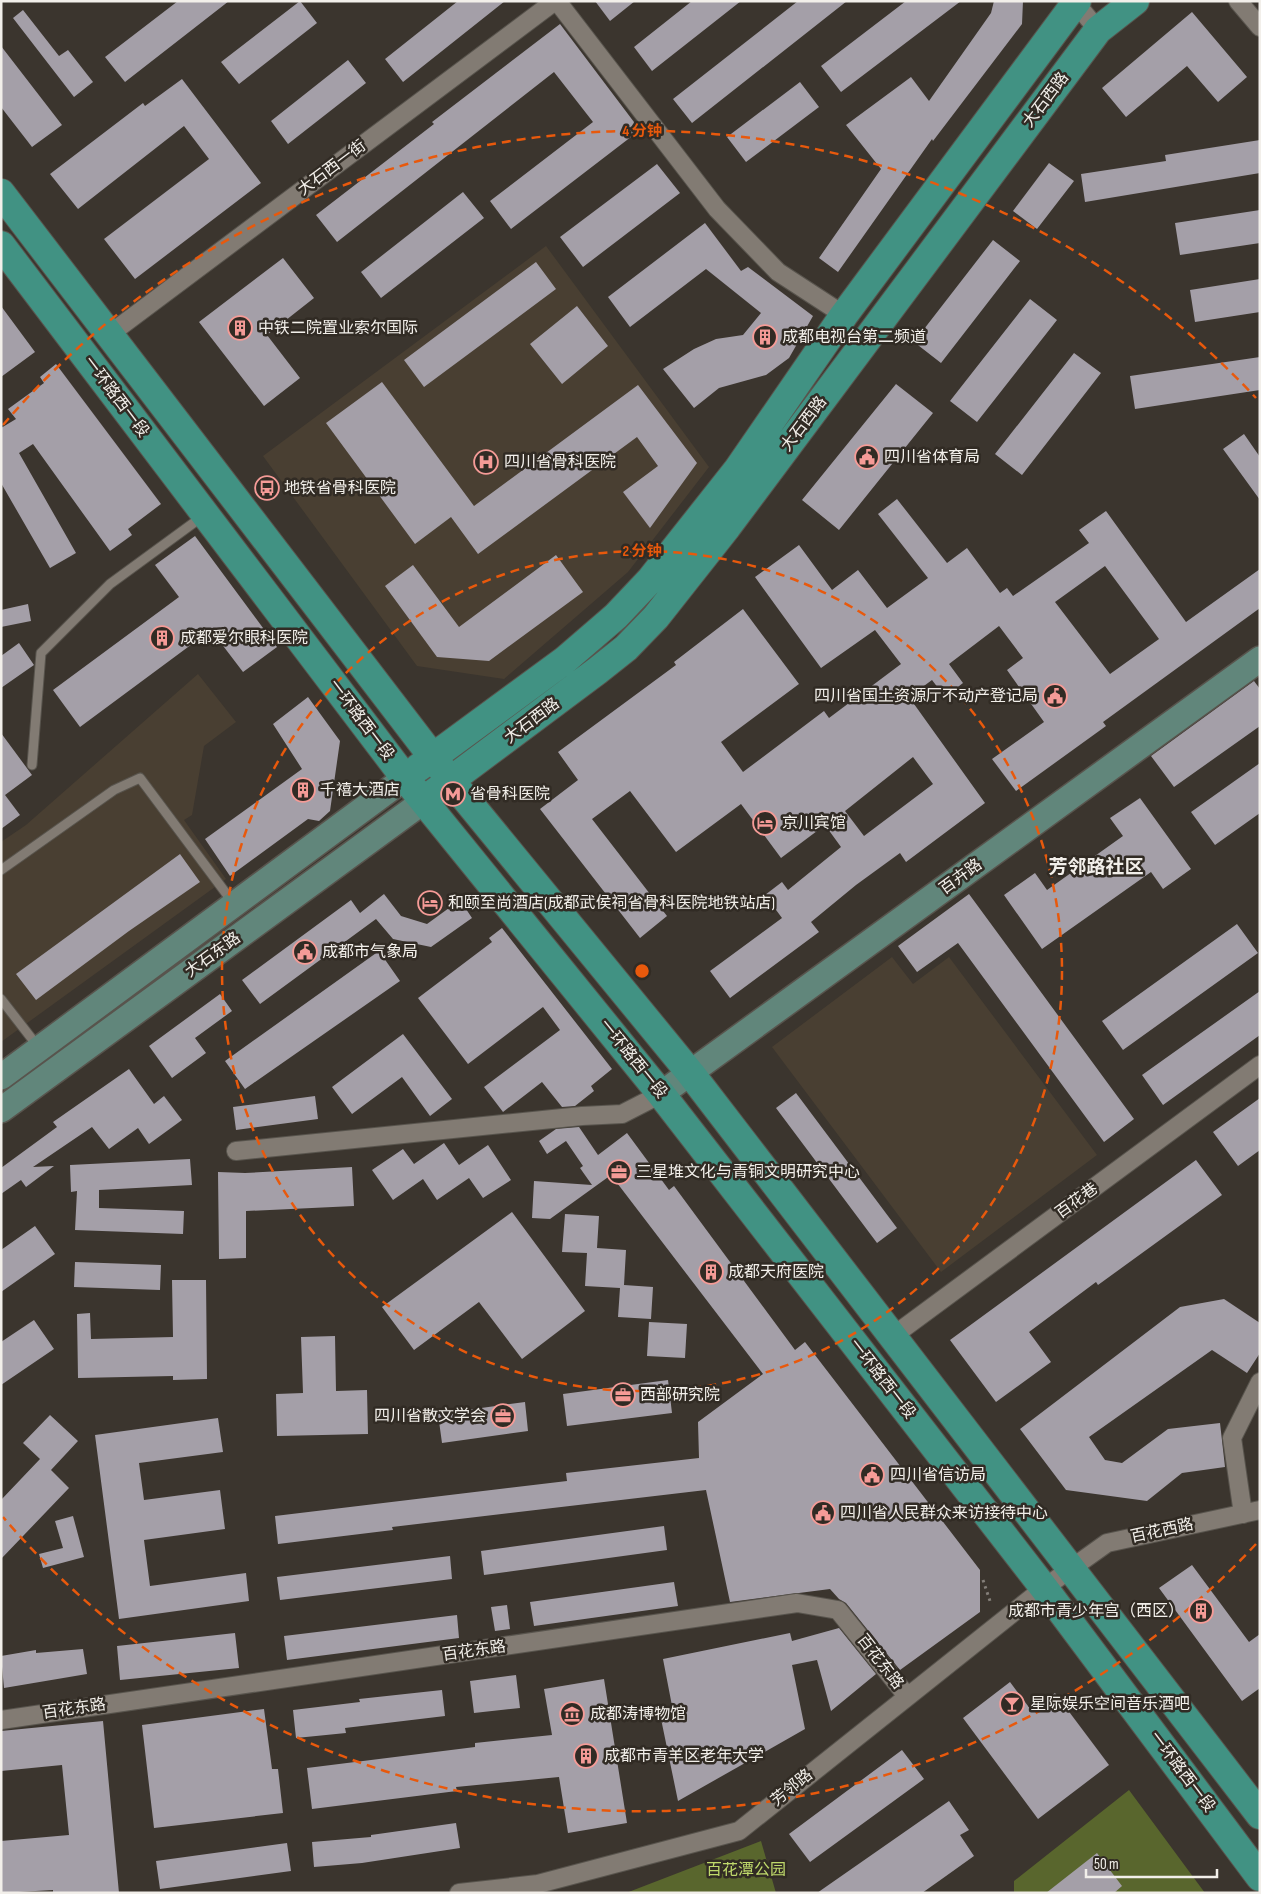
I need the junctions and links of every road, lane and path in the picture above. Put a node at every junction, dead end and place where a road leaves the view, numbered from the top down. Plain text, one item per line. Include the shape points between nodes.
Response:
1 (556, 1) edge
2 (1135, 1) edge
3 (1238, 1) edge
4 (1075, 2) edge
5 (1260, 27) edge
6 (1098, 30) junction
7 (1, 193) edge
8 (1, 245) edge
9 (844, 315) junction
10 (110, 334) junction
11 (206, 514) junction
12 (1259, 662) edge
13 (432, 757) junction
14 (32, 765) dead end
15 (405, 778) junction
16 (451, 781) junction
17 (424, 800) junction
18 (1, 870) edge
19 (234, 904) junction
20 (1, 999) edge
21 (39, 1049) junction
22 (1260, 1065) edge
23 (691, 1074) junction
24 (1, 1077) edge
25 (661, 1094) junction
26 (1, 1110) edge
27 (236, 1151) dead end
28 (894, 1336) junction
29 (1260, 1382) edge
30 (1251, 1512) edge
31 (1071, 1569) junction
32 (983, 1580) dead end
33 (1044, 1588) junction
34 (990, 1601) dead end
35 (907, 1696) junction
36 (1, 1720) edge
37 (1260, 1815) edge
38 (1260, 1877) edge
39 (459, 1893) edge

1 - 9 street via 717,209 778,272
1 - 10 street, 大石西一街
2 - 6 main road, 大石西路
3 - 5 street
4 - 6 street
4 - 9 main road, 大石西路
6 - 16 main road, 大石西路 via 673,598 619,654
7 - 10 main road, 一环路西一段
8 - 11 main road, 一环路西一段
9 - 13 main road, 大石西路 via 738,469 651,579 584,644 525,691
10 - 13 main road, 一环路西一段
11 - 14 lane via 110,584 41,653
11 - 15 main road, 一环路西一段
12 - 23 main road, 百卉路
13 - 15 main road, 大石西路
13 - 16 main road, 一环路西一段
15 - 17 main road, 一环路西一段
15 - 19 main road, 大石东路
16 - 17 main road, 大石西路
16 - 23 main road, 一环路西一段
17 - 25 main road, 一环路西一段
17 - 26 main road, 大石东路
18 - 19 lane via 114,790 140,778
19 - 21 main road, 大石东路
20 - 21 lane
21 - 24 main road, 大石东路
22 - 28 street, 百花巷
23 - 25 main road, 百卉路
23 - 28 main road, 一环路西一段
25 - 27 street via 622,1114
25 - 33 main road, 一环路西一段
28 - 31 main road, 一环路西一段
29 - 30 street via 1232,1438
30 - 31 street, 百花西路 via 1107,1543
31 - 33 street, 芳邻路
31 - 37 main road, 一环路西一段
32 - 34 path
33 - 35 street, 芳邻路
33 - 38 main road, 一环路西一段
35 - 36 street, 百花东路 via 838,1610 797,1603
35 - 39 street, 芳邻路 via 739,1831 538,1884

